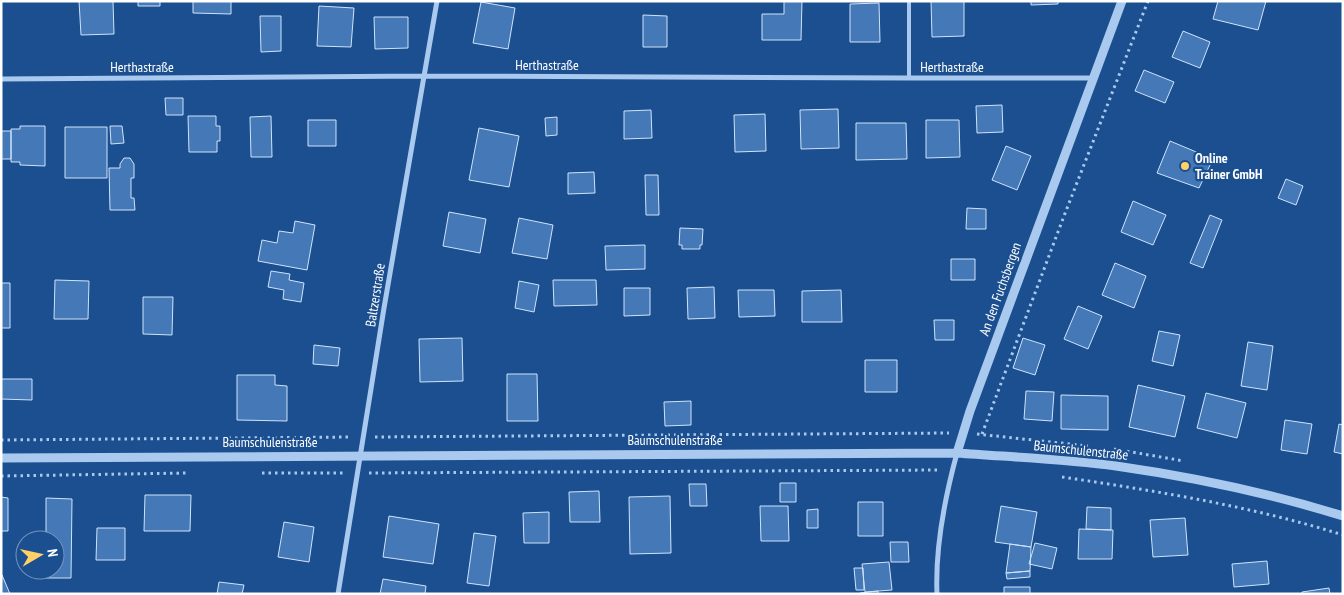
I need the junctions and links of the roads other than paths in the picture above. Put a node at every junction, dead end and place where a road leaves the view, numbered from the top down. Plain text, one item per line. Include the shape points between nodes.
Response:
1 (437, 1) edge
2 (908, 1) edge
3 (1122, 1) edge
4 (424, 76) junction
5 (909, 78) junction
6 (1092, 78) junction
7 (1, 79) edge
8 (957, 453) junction
9 (360, 455) junction
10 (1, 458) edge
11 (1343, 516) edge
12 (338, 594) edge
13 (937, 594) edge

1 - 4 street, Baltzerstraße
2 - 5 lane
3 - 6 street, An den Fuchsbergen
4 - 5 street, Herthastraße
4 - 7 street, Herthastraße
4 - 9 street, Baltzerstraße
5 - 6 street, Herthastraße
6 - 8 street, An den Fuchsbergen
8 - 9 street, Baumschulenstraße
8 - 11 street, Baumschulenstraße via 1115,466 1202,480
8 - 13 street, An den Fuchsbergen via 938,552
9 - 10 street, Baumschulenstraße
9 - 12 street, Baltzerstraße

